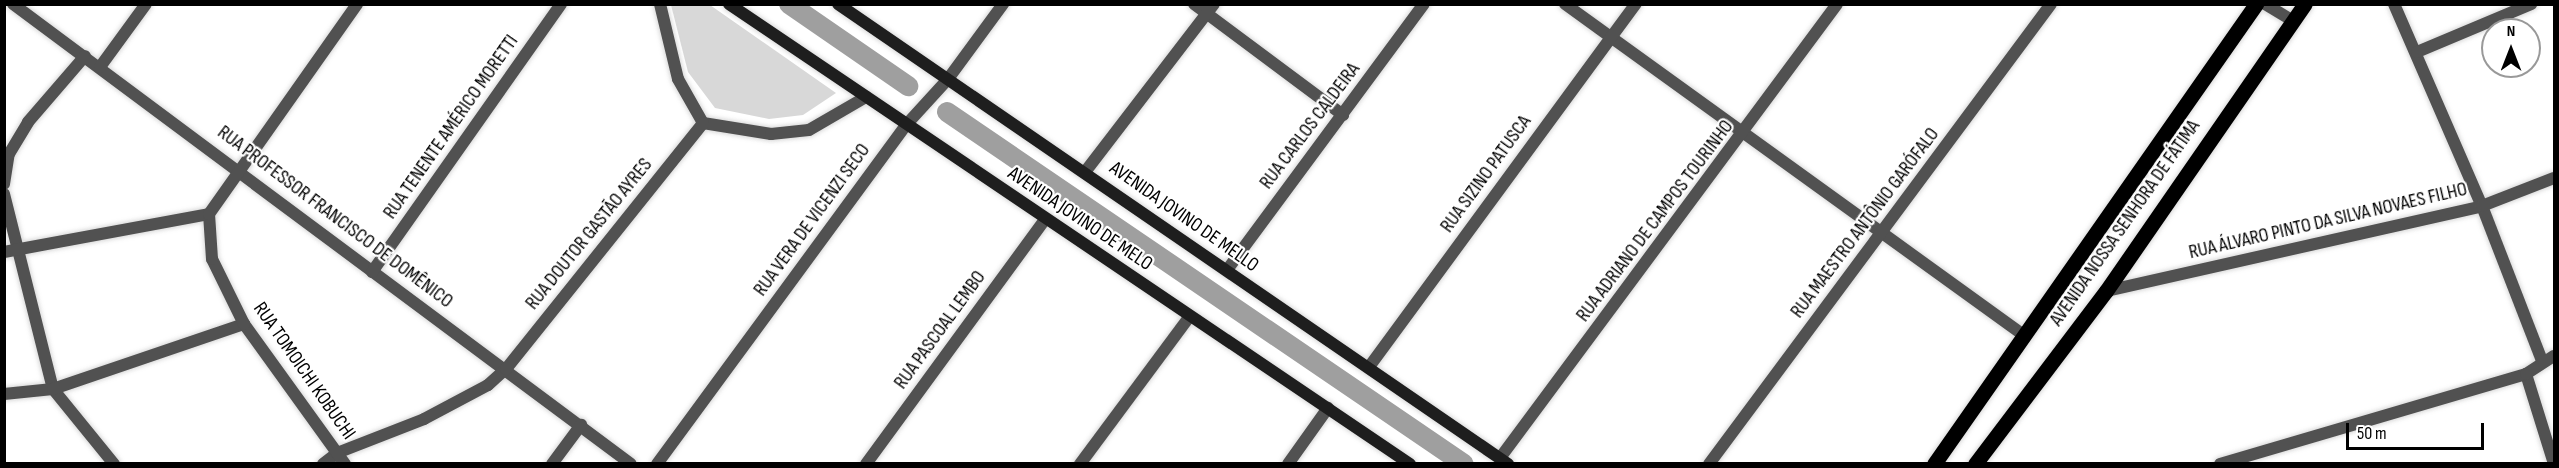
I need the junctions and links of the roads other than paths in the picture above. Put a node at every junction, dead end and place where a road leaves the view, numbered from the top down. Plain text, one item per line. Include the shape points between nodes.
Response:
1 (13, 4) edge
2 (146, 4) edge
3 (357, 4) edge
4 (561, 4) edge
5 (660, 4) edge
6 (729, 4) edge
7 (838, 4) edge
8 (1003, 4) edge
9 (1194, 4) edge
10 (1424, 4) edge
11 (1565, 4) edge
12 (1636, 4) edge
13 (1837, 4) edge
14 (2051, 4) edge
15 (2256, 4) edge
16 (2265, 4) edge
17 (2305, 4) edge
18 (2394, 4) edge
19 (2532, 4) edge
20 (1210, 9) edge
21 (2293, 21) junction
22 (1611, 38) junction
23 (2417, 52) junction
24 (85, 56) junction
25 (100, 67) junction
26 (948, 80) junction
27 (866, 97) junction
28 (1343, 115) junction
29 (703, 123) junction
30 (906, 125) junction
31 (1745, 133) junction
32 (240, 169) junction
33 (1084, 172) junction
34 (2554, 178) edge
35 (4, 184) edge
36 (4, 194) edge
37 (2482, 206) junction
38 (209, 214) junction
39 (1045, 219) junction
40 (1883, 231) junction
41 (10, 251) edge
42 (1227, 270) junction
43 (372, 272) junction
44 (2106, 291) junction
45 (1190, 316) junction
46 (244, 324) junction
47 (2022, 334) junction
48 (2554, 356) edge
49 (2542, 361) junction
50 (1369, 367) junction
51 (506, 369) junction
52 (2526, 374) junction
53 (53, 389) junction
54 (4, 394) edge
55 (1328, 408) junction
56 (581, 425) junction
57 (337, 453) junction
58 (1504, 461) edge
59 (114, 464) edge
60 (322, 464) edge
61 (345, 464) edge
62 (552, 464) edge
63 (631, 464) edge
64 (657, 464) edge
65 (866, 464) edge
66 (1080, 464) edge
67 (1288, 464) edge
68 (1410, 464) edge
69 (1709, 464) edge
70 (1934, 464) edge
71 (1975, 464) edge
72 (2220, 464) edge
73 (2554, 464) edge

1 - 24 street, RUA PROFESSOR FRANCISCO DE DOMÊNICO
2 - 25 street
3 - 32 street
4 - 43 street, RUA TENENTE AMÉRICO MORETTI
5 - 29 street via 678,80
6 - 27 main road, AVENIDA JOVINO DE MELO
7 - 26 main road, AVENIDA JOVINO DE MELLO
8 - 26 street, RUA VERA DE VICENZI SECO
9 - 20 street
10 - 28 street, RUA CARLOS CALDEIRA
11 - 22 street
12 - 22 street, RUA SIZINO PATUSCA
13 - 31 street, RUA ADRIANO DE CAMPOS TOURINHO
14 - 40 street, RUA MAESTRO ANTÔNIO GARÓFALO
15 - 47 main road, AVENIDA NOSSA SENHORA DE FÁTIMA
16 - 21 street
17 - 21 main road, AVENIDA NOSSA SENHORA DE FÁTIMA
18 - 23 street
19 - 23 street
20 - 28 street
20 - 33 street
21 - 44 main road, AVENIDA NOSSA SENHORA DE FÁTIMA
22 - 31 street
22 - 50 street, RUA SIZINO PATUSCA
23 - 37 street
24 - 25 street, RUA PROFESSOR FRANCISCO DE DOMÊNICO
24 - 35 street via 27,122 9,154
25 - 32 street, RUA PROFESSOR FRANCISCO DE DOMÊNICO
26 - 30 street, RUA VERA DE VICENZI SECO
26 - 33 main road, AVENIDA JOVINO DE MELLO
27 - 29 street via 809,130 771,134
27 - 30 main road, AVENIDA JOVINO DE MELO
28 - 42 street, RUA CARLOS CALDEIRA
29 - 51 street, RUA DOUTOR GASTÃO AYRES
30 - 39 main road, AVENIDA JOVINO DE MELO
30 - 64 street, RUA VERA DE VICENZI SECO
31 - 40 street
31 - 58 street, RUA ADRIANO DE CAMPOS TOURINHO
32 - 38 street
32 - 43 street, RUA PROFESSOR FRANCISCO DE DOMÊNICO
33 - 42 main road, AVENIDA JOVINO DE MELLO
34 - 37 street, RUA ÁLVARO PINTO DA SILVA NOVAES FILHO
36 - 41 street
37 - 44 street, RUA ÁLVARO PINTO DA SILVA NOVAES FILHO
37 - 49 street
38 - 41 street
38 - 46 street, RUA TOMOICHI KOBUCHI via 212,259
39 - 45 main road, AVENIDA JOVINO DE MELO
39 - 65 street, RUA PASCOAL LEMBO
40 - 47 street
40 - 69 street, RUA MAESTRO ANTÔNIO GARÓFALO
41 - 53 street
42 - 50 main road, AVENIDA JOVINO DE MELLO
43 - 51 street, RUA PROFESSOR FRANCISCO DE DOMÊNICO
44 - 71 main road, AVENIDA NOSSA SENHORA DE FÁTIMA
45 - 55 main road, AVENIDA JOVINO DE MELO
45 - 66 street
46 - 53 street
46 - 57 street, RUA TOMOICHI KOBUCHI
47 - 70 main road, AVENIDA NOSSA SENHORA DE FÁTIMA
48 - 49 street
49 - 52 street
50 - 58 main road, AVENIDA JOVINO DE MELLO
51 - 56 street, RUA PROFESSOR FRANCISCO DE DOMÊNICO
51 - 57 street, RUA DOUTOR GASTÃO AYRES via 462,401
52 - 72 street
52 - 73 street
53 - 54 street
53 - 59 street
55 - 67 street
55 - 68 main road, AVENIDA JOVINO DE MELO
56 - 62 street
56 - 63 street, RUA PROFESSOR FRANCISCO DE DOMÊNICO
57 - 60 street, RUA DOUTOR GASTÃO AYRES
57 - 61 street, RUA TOMOICHI KOBUCHI

